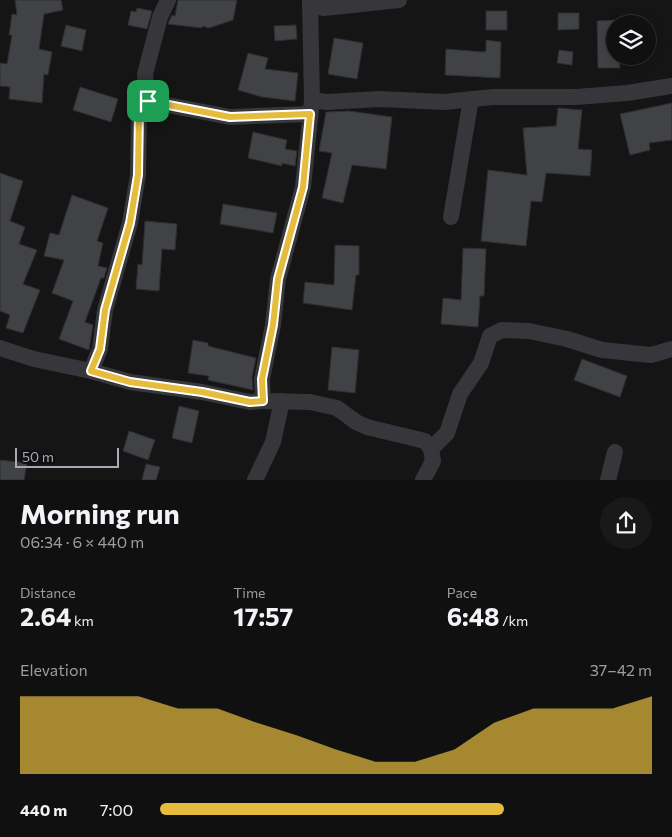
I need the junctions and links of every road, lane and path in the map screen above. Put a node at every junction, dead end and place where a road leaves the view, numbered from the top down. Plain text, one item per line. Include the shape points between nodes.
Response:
1 (168, 0) edge
2 (398, 0) edge
3 (310, 2) edge
4 (672, 86) edge
5 (471, 99) junction
6 (148, 101) junction
7 (311, 107) junction
8 (451, 217) dead end
9 (0, 348) edge
10 (672, 350) edge
11 (91, 371) junction
12 (263, 401) junction
13 (282, 401) junction
14 (431, 449) junction
15 (615, 452) dead end
16 (255, 480) edge
17 (424, 480) edge
18 (608, 480) edge

1 - 6 street via 160,17 145,74
2 - 3 street via 324,8
3 - 7 street
4 - 5 street via 576,97
5 - 7 street via 444,102 379,99 327,102
5 - 8 street
6 - 7 street via 230,117
6 - 11 street via 139,112 138,175 130,223 105,310 100,349
7 - 12 street via 303,187 278,279 262,379
9 - 11 street
10 - 14 street via 651,355 602,350 538,333 502,330 490,336 481,364 460,394 447,433
11 - 12 street via 130,382 250,402
12 - 13 street
13 - 14 street via 310,402 337,408 367,427 424,441
13 - 16 street via 273,442
14 - 17 street via 433,461
15 - 18 street

